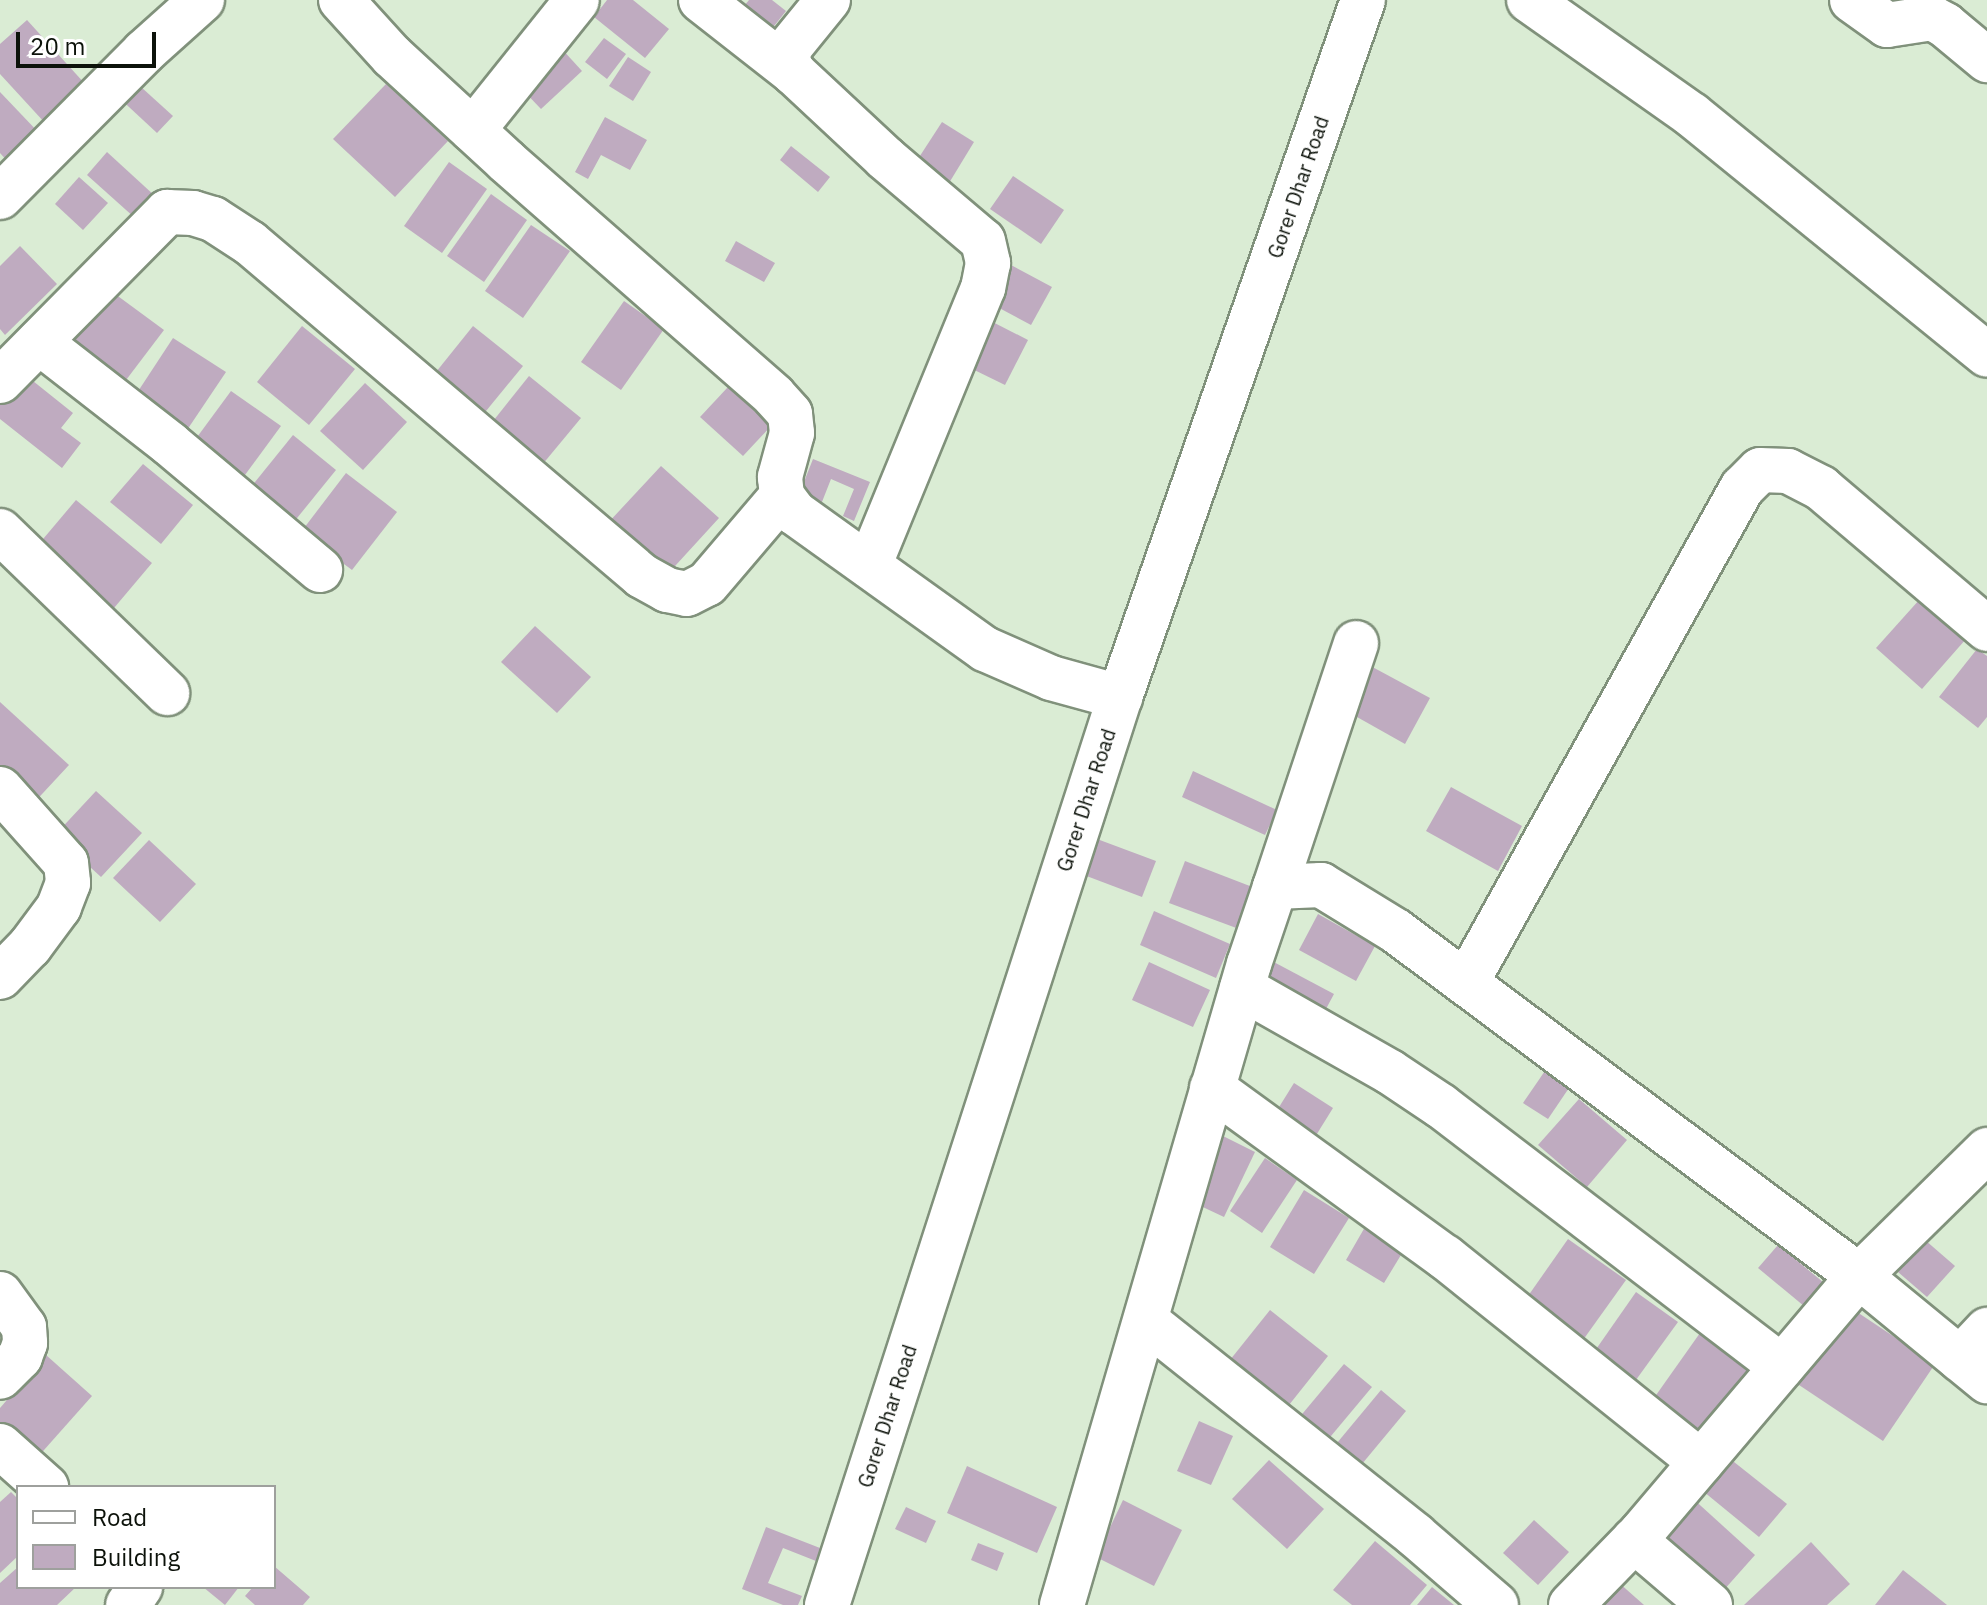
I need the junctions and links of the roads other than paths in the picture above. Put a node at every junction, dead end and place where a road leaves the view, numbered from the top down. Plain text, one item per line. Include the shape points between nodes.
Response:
1 (202, 0) edge
2 (341, 0) edge
3 (577, 0) edge
4 (701, 0) edge
5 (828, 0) edge
6 (1363, 0) edge
7 (1529, 0) edge
8 (1852, 0) edge
9 (1987, 60) edge
10 (794, 73) junction
11 (473, 130) junction
12 (0, 197) edge
13 (39, 342) junction
14 (1987, 355) edge
15 (2, 374) edge
16 (782, 496) junction
17 (0, 531) edge
18 (869, 566) junction
19 (320, 570) dead end
20 (1987, 629) edge
21 (1356, 643) dead end
22 (167, 693) dead end
23 (1120, 697) junction
24 (0, 789) edge
25 (1275, 887) junction
26 (0, 977) edge
27 (1466, 983) junction
28 (1242, 988) junction
29 (1212, 1088) junction
30 (1987, 1150) edge
31 (1859, 1276) junction
32 (0, 1294) edge
33 (1146, 1321) junction
34 (1978, 1357) edge
35 (1782, 1367) junction
36 (0, 1377) edge
37 (0, 1446) edge
38 (1701, 1462) junction
39 (44, 1485) edge
40 (1634, 1540) junction
41 (827, 1605) edge
42 (1062, 1605) edge
43 (1496, 1605) edge
44 (1571, 1605) edge
45 (1710, 1605) edge

1 - 12 street
2 - 11 street via 392,56
3 - 11 street
4 - 10 street
5 - 10 street via 789,48
6 - 23 street, Gorer Dhar Road
7 - 14 street via 1692,115
8 - 9 street via 1887,25 1932,18
10 - 18 street via 983,241 988,263 983,288
11 - 16 street via 790,414
13 - 15 street
13 - 16 street via 167,212 193,213 213,219 250,243 642,576 667,590 687,594 707,584
13 - 19 street
16 - 18 street via 795,513
17 - 22 street
18 - 23 street via 985,649 1051,678
20 - 27 street via 1821,488 1788,471 1760,470 1742,488
21 - 25 street
23 - 41 street, Gorer Dhar Road
24 - 26 street via 66,863 68,883 59,907
25 - 27 street via 1321,885
25 - 28 street
27 - 31 street
28 - 29 street
28 - 35 street via 1441,1106
29 - 33 street
29 - 38 street via 1445,1257
30 - 31 street
31 - 34 street
31 - 35 street
32 - 36 street via 24,1327 25,1343 20,1357
33 - 42 street
33 - 43 street
35 - 38 street
37 - 39 street
38 - 40 street
40 - 44 street
40 - 45 street

